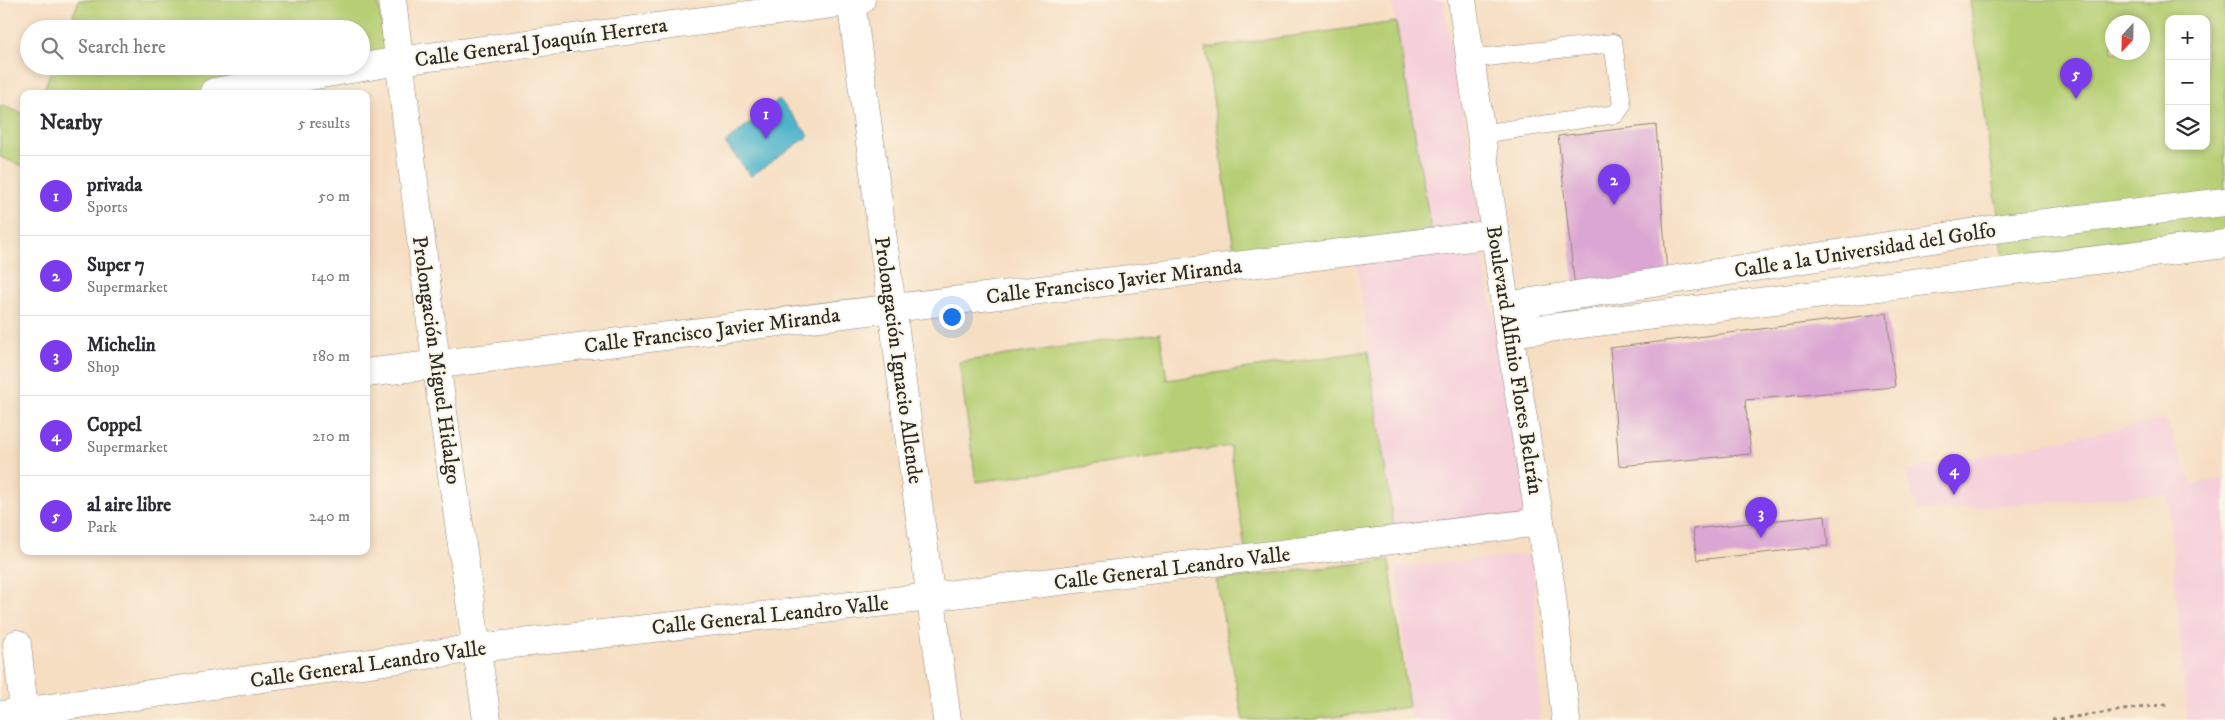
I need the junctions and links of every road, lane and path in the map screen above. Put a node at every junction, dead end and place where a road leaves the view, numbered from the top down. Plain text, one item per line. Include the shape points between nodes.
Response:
1 (392, 0) edge
2 (854, 0) edge
3 (1462, 0) edge
4 (1470, 59) junction
5 (399, 61) junction
6 (370, 66) edge
7 (315, 75) edge
8 (226, 90) edge
9 (1480, 134) junction
10 (2225, 202) edge
11 (2002, 228) junction
12 (1495, 234) junction
13 (2225, 244) edge
14 (2006, 272) junction
15 (1506, 306) junction
16 (892, 308) junction
17 (1509, 333) junction
18 (436, 363) junction
19 (370, 372) edge
20 (1540, 522) junction
21 (930, 597) junction
22 (17, 644) dead end
23 (477, 648) junction
24 (2167, 704) dead end
25 (16, 715) edge
26 (487, 720) edge
27 (947, 720) edge
28 (1566, 720) edge
29 (2052, 720) edge

1 - 5 street, Prolongación Miguel Hidalgo
2 - 5 street, Calle General Joaquín Herrera
2 - 16 street, Prolongación Ignacio Allende
3 - 4 street, Boulevard Alfinio Flores Beltrán
4 - 9 street, Boulevard Alfinio Flores Beltrán
4 - 9 lane via 1613,43 1622,105 1616,114
5 - 6 street, Calle General Joaquín Herrera
5 - 18 street, Prolongación Miguel Hidalgo
7 - 8 street, Calle General Joaquín Herrera
9 - 12 street, Boulevard Alfinio Flores Beltrán
10 - 11 street, Calle a la Universidad del Golfo
11 - 14 street
11 - 15 street, Calle a la Universidad del Golfo
12 - 15 street, Boulevard Alfinio Flores Beltrán
12 - 16 street, Calle Francisco Javier Miranda
13 - 14 street, Calle a la Universidad del Golfo
14 - 17 street, Calle a la Universidad del Golfo
15 - 17 street, Boulevard Alfinio Flores Beltrán
16 - 18 street, Calle Francisco Javier Miranda
16 - 21 street, Prolongación Ignacio Allende
17 - 20 street, Boulevard Alfinio Flores Beltrán
18 - 19 street, Calle Francisco Javier Miranda
18 - 23 street, Prolongación Miguel Hidalgo
20 - 21 street, Calle General Leandro Valle
20 - 28 street, Boulevard Alfinio Flores Beltrán
21 - 23 street, Calle General Leandro Valle
21 - 27 street, Prolongación Ignacio Allende
22 - 25 street
23 - 25 street, Calle General Leandro Valle
23 - 26 street, Prolongación Miguel Hidalgo
24 - 29 path

